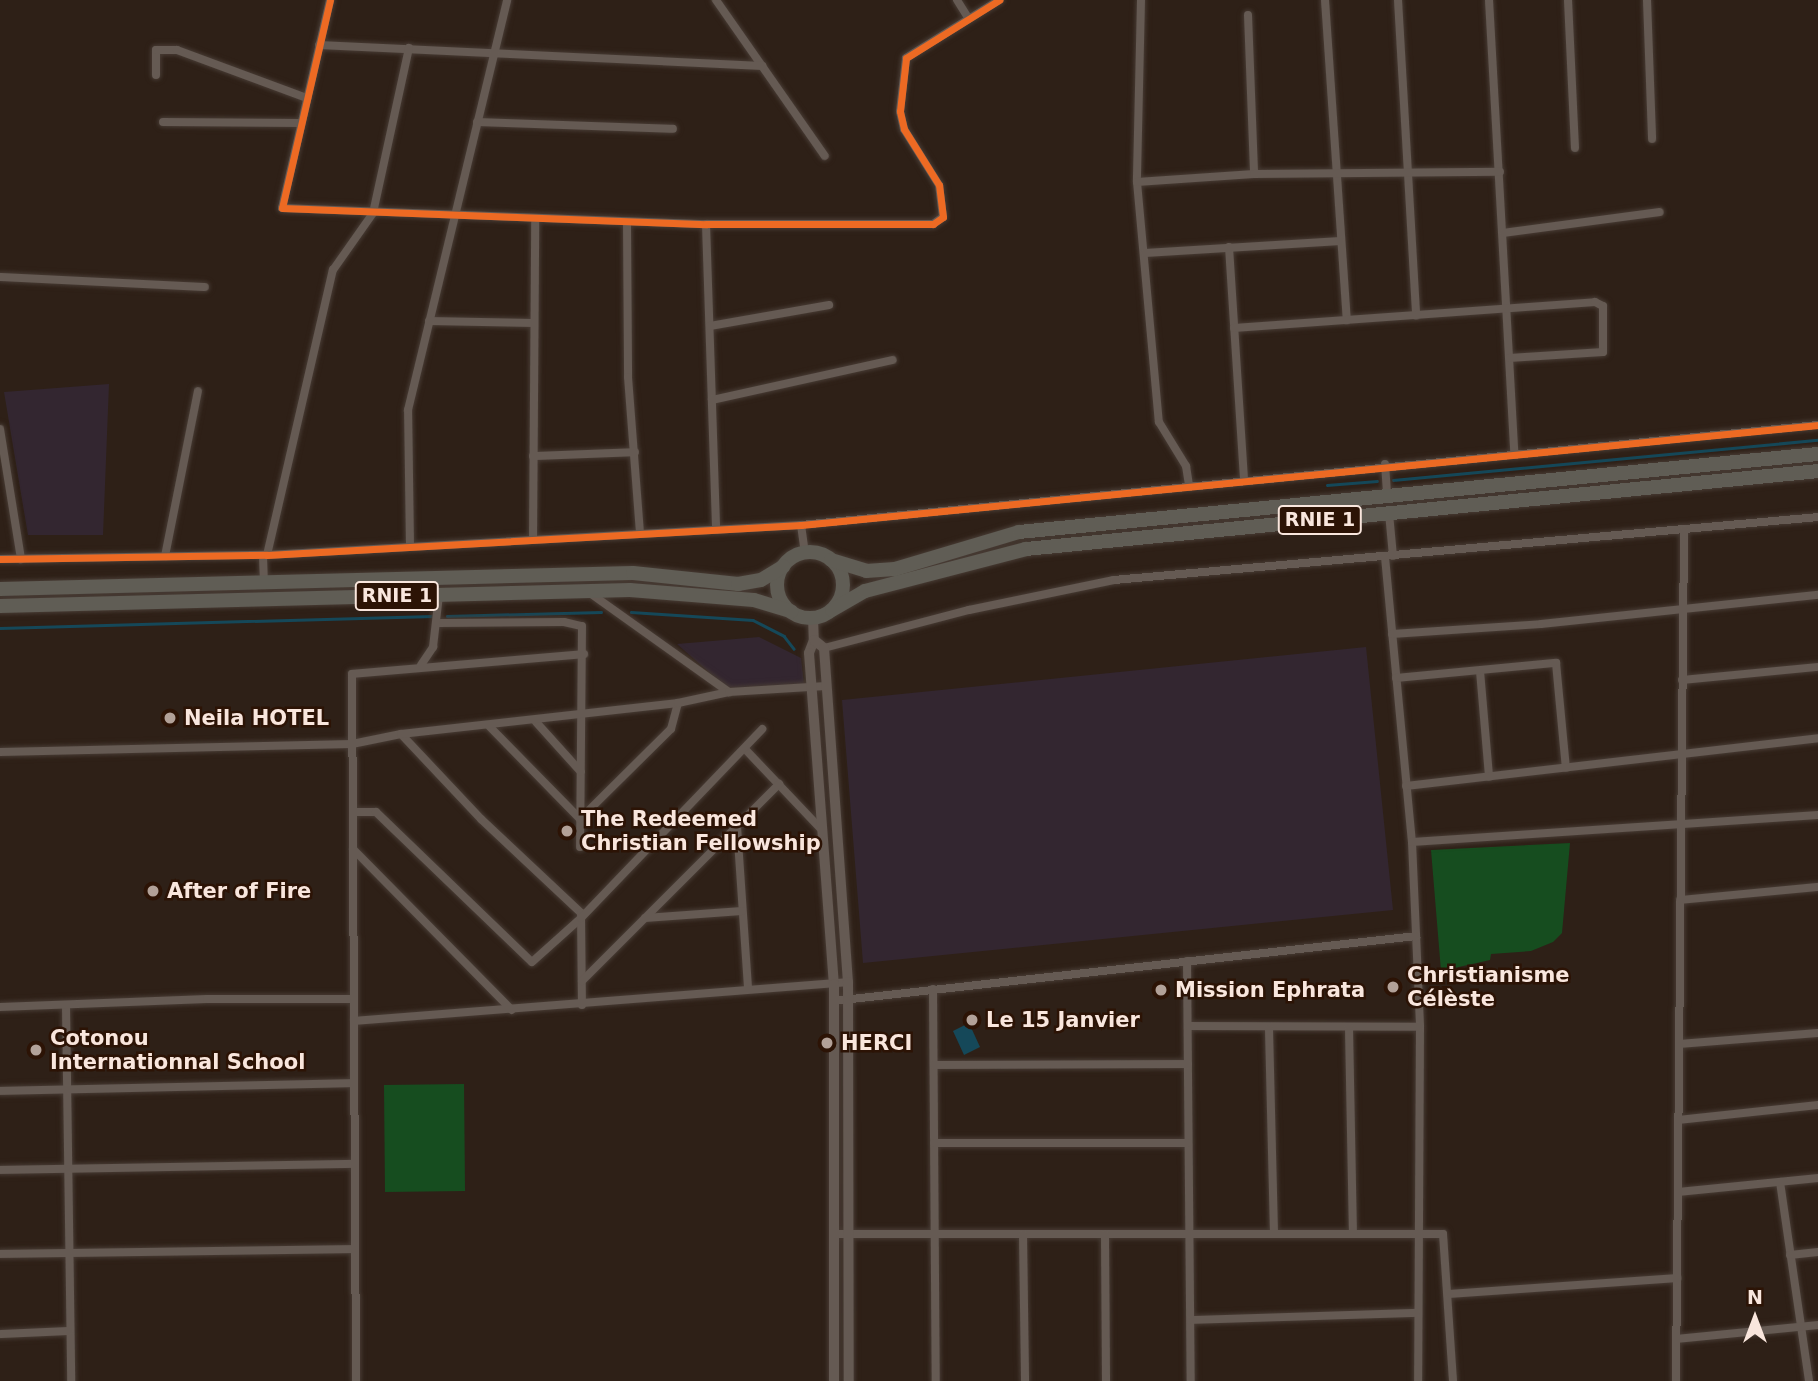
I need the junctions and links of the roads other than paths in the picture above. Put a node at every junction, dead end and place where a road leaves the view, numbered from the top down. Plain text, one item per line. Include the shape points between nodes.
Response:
1 (330, 0) edge
2 (507, 0) edge
3 (716, 0) edge
4 (957, 0) edge
5 (999, 0) edge
6 (1141, 0) edge
7 (1325, 0) edge
8 (1398, 0) edge
9 (1489, 0) edge
10 (1568, 0) edge
11 (1647, 0) edge
12 (1248, 15) dead end
13 (969, 19) junction
14 (319, 45) junction
15 (410, 48) junction
16 (495, 50) junction
17 (763, 66) junction
18 (156, 75) dead end
19 (307, 98) junction
20 (163, 122) dead end
21 (477, 122) junction
22 (301, 123) junction
23 (673, 129) dead end
24 (1652, 139) dead end
25 (1575, 148) dead end
26 (824, 156) dead end
27 (1407, 170) junction
28 (1500, 172) junction
29 (1336, 173) junction
30 (1254, 174) junction
31 (1137, 182) junction
32 (1660, 212) dead end
33 (373, 213) junction
34 (454, 218) junction
35 (535, 219) junction
36 (627, 223) junction
37 (706, 224) junction
38 (1503, 233) junction
39 (1341, 241) junction
40 (1229, 247) junction
41 (1145, 253) junction
42 (0, 277) edge
43 (205, 287) dead end
44 (829, 305) dead end
45 (1507, 310) junction
46 (1416, 315) junction
47 (1347, 320) junction
48 (429, 321) junction
49 (534, 323) junction
50 (710, 326) junction
51 (1234, 328) junction
52 (1509, 358) junction
53 (893, 360) dead end
54 (198, 391) dead end
55 (712, 400) junction
56 (1818, 425) edge
57 (0, 429) edge
58 (635, 452) junction
59 (1514, 452) junction
60 (1818, 454) edge
61 (533, 456) junction
62 (1385, 464) junction
63 (1818, 471) edge
64 (1244, 480) junction
65 (1189, 486) junction
66 (1387, 496) junction
67 (1389, 513) junction
68 (1818, 517) edge
69 (801, 525) junction
70 (1684, 529) junction
71 (716, 530) junction
72 (640, 534) junction
73 (533, 540) junction
74 (410, 547) junction
75 (805, 553) junction
76 (165, 556) junction
77 (265, 556) junction
78 (1389, 556) junction
79 (0, 559) edge
80 (21, 559) junction
81 (831, 560) junction
82 (783, 568) junction
83 (264, 582) junction
84 (0, 589) edge
85 (588, 592) junction
86 (439, 595) junction
87 (1818, 595) edge
88 (0, 606) edge
89 (1683, 608) junction
90 (832, 610) junction
91 (791, 611) junction
92 (813, 617) junction
93 (439, 623) junction
94 (1392, 634) junction
95 (814, 640) junction
96 (824, 648) junction
97 (584, 654) junction
98 (421, 665) junction
99 (1818, 667) edge
100 (1480, 671) junction
101 (1396, 678) junction
102 (1682, 680) junction
103 (825, 686) junction
104 (811, 687) junction
105 (729, 692) junction
106 (678, 703) junction
107 (582, 716) junction
108 (536, 722) junction
109 (489, 726) junction
110 (762, 729) dead end
111 (401, 734) junction
112 (1818, 738) edge
113 (352, 744) junction
114 (744, 749) junction
115 (0, 752) edge
116 (1682, 754) junction
117 (1566, 768) junction
118 (581, 772) junction
119 (1489, 777) junction
120 (779, 784) junction
121 (1406, 786) junction
122 (353, 813) junction
123 (1818, 815) edge
124 (580, 819) junction
125 (1681, 825) junction
126 (737, 826) junction
127 (821, 829) junction
128 (1412, 842) junction
129 (580, 847) dead end
130 (353, 849) junction
131 (1818, 887) edge
132 (1680, 900) junction
133 (742, 911) junction
134 (580, 918) junction
135 (645, 918) junction
136 (1416, 936) junction
137 (1187, 961) junction
138 (582, 981) junction
139 (848, 982) junction
140 (834, 984) junction
141 (748, 989) junction
142 (933, 989) junction
143 (354, 999) junction
144 (848, 999) junction
145 (834, 1001) junction
146 (582, 1005) junction
147 (66, 1006) junction
148 (0, 1007) edge
149 (512, 1010) junction
150 (354, 1021) junction
151 (1188, 1026) junction
152 (1420, 1027) junction
153 (1349, 1028) junction
154 (1269, 1029) junction
155 (1818, 1033) edge
156 (1679, 1044) junction
157 (1188, 1064) junction
158 (934, 1065) junction
159 (354, 1083) junction
160 (66, 1089) junction
161 (0, 1091) edge
162 (1818, 1105) edge
163 (1678, 1120) junction
164 (934, 1143) junction
165 (1188, 1143) junction
166 (355, 1164) junction
167 (68, 1169) junction
168 (0, 1170) edge
169 (1818, 1178) edge
170 (1780, 1182) junction
171 (1678, 1192) junction
172 (834, 1234) junction
173 (849, 1234) junction
174 (935, 1234) junction
175 (1023, 1234) junction
176 (1105, 1234) junction
177 (1189, 1234) junction
178 (1274, 1234) junction
179 (1353, 1234) junction
180 (1416, 1234) junction
181 (355, 1249) junction
182 (70, 1251) junction
183 (1818, 1252) edge
184 (0, 1254) edge
185 (1790, 1255) junction
186 (1677, 1278) junction
187 (1449, 1294) junction
188 (1416, 1313) junction
189 (1191, 1320) junction
190 (1818, 1325) edge
191 (1801, 1327) junction
192 (70, 1331) junction
193 (0, 1334) edge
194 (1676, 1339) junction
195 (71, 1381) edge
196 (356, 1381) edge
197 (830, 1381) edge
198 (849, 1381) edge
199 (936, 1381) edge
200 (1025, 1381) edge
201 (1106, 1381) edge
202 (1191, 1381) edge
203 (1418, 1381) edge
204 (1453, 1381) edge
205 (1676, 1381) edge
206 (1809, 1381) edge

1 - 14 street
2 - 16 street
3 - 17 street
4 - 13 street
5 - 13 street
6 - 31 street
7 - 29 street
8 - 27 street
9 - 28 street
10 - 25 street
11 - 24 street
12 - 30 street
13 - 37 street via 906,58 902,120 939,185 943,217 933,224
14 - 15 street
14 - 19 street
15 - 16 street
15 - 33 street
16 - 17 street
16 - 21 street
17 - 26 street
18 - 19 street via 156,50 177,50
19 - 22 street
20 - 22 street
21 - 23 street
21 - 34 street
22 - 33 street via 282,208
27 - 28 street
27 - 29 street
27 - 46 street
28 - 38 street
29 - 30 street
29 - 39 street
30 - 31 street
31 - 41 street
32 - 38 street
33 - 34 street
33 - 77 street via 332,270
34 - 35 street
34 - 48 street
35 - 36 street
35 - 49 street
36 - 37 street
36 - 58 street via 627,365
37 - 50 street
38 - 45 street
39 - 40 street
39 - 47 street
40 - 41 street
40 - 51 street
41 - 65 street via 1158,422 1186,466
42 - 43 street
44 - 50 street
45 - 46 street
45 - 52 street
45 - 52 street via 1595,302 1605,310 1603,352
46 - 47 street
47 - 51 street
48 - 49 street
48 - 74 street via 408,410
49 - 61 street
50 - 55 street
51 - 64 street
52 - 59 street
53 - 55 street
54 - 76 street
55 - 71 street
56 - 59 street
57 - 80 street
58 - 61 street
58 - 72 street
59 - 62 street
60 - 66 highway, RNIE 1
61 - 73 street
62 - 64 street
62 - 66 street
63 - 67 highway, RNIE 1
64 - 65 street
65 - 69 street
66 - 81 highway, RNIE 1 via 1019,532 895,569 866,570
67 - 78 street
67 - 90 highway, RNIE 1 via 1001,553 936,575 865,591
68 - 70 street
69 - 71 street
69 - 75 street
70 - 78 street
70 - 89 street
71 - 72 street
72 - 73 street
73 - 74 street
74 - 77 street
75 - 81 highway, RNIE 1
75 - 82 highway, RNIE 1
76 - 77 street
76 - 80 street
77 - 83 street
78 - 94 street
78 - 96 street via 1114,580 970,610
79 - 80 street
81 - 90 highway via 843,584
82 - 83 highway, RNIE 1 via 761,580 738,584 633,573
82 - 91 highway via 778,588
83 - 84 highway, RNIE 1
85 - 86 highway, RNIE 1
85 - 91 highway, RNIE 1 via 754,600
85 - 105 street
86 - 88 highway, RNIE 1
86 - 93 street
87 - 89 street
89 - 94 street
89 - 102 street
90 - 92 highway, RNIE 1
91 - 92 highway, RNIE 1
92 - 95 street
93 - 97 street via 577,622 582,626
93 - 98 street via 433,647
94 - 101 street
95 - 96 street
95 - 104 street via 809,653
96 - 103 street
97 - 98 street
97 - 107 street
98 - 113 street via 352,674
99 - 102 street
100 - 101 street
100 - 117 street via 1557,664
100 - 119 street
101 - 121 street
102 - 116 street
103 - 104 street
103 - 139 street
104 - 105 street
104 - 127 street
105 - 106 street
106 - 107 street
106 - 124 street via 671,729
107 - 108 street
107 - 118 street
108 - 109 street
108 - 118 street
109 - 111 street
109 - 124 street
110 - 114 street
111 - 113 street
111 - 134 street
112 - 116 street
113 - 115 street
113 - 122 street
114 - 120 street
114 - 134 street
116 - 117 street
116 - 125 street
117 - 119 street
118 - 124 street
119 - 121 street
120 - 126 street
120 - 127 street
121 - 128 street
122 - 130 street
122 - 134 street via 376,812 528,961 537,960
123 - 125 street
124 - 129 street
125 - 128 street
125 - 132 street
126 - 133 street
126 - 135 street
127 - 140 street
128 - 136 street
130 - 143 street
130 - 149 street
131 - 132 street
132 - 156 street
133 - 135 street
133 - 141 street
134 - 138 street
135 - 138 street
136 - 137 street
136 - 152 street
137 - 142 street
137 - 151 street
138 - 146 street
139 - 140 street
139 - 144 street
140 - 141 street
140 - 145 street
141 - 146 street
142 - 144 street
142 - 158 street
143 - 147 street
143 - 150 street
144 - 145 street
144 - 173 street
145 - 172 street
146 - 149 street
147 - 148 street
147 - 160 street
149 - 150 street
150 - 159 street
151 - 154 street
151 - 157 street
152 - 153 street
152 - 180 street
153 - 154 street
153 - 179 street
154 - 178 street
155 - 156 street
156 - 163 street
157 - 158 street
157 - 165 street
158 - 164 street
159 - 160 street
159 - 166 street
160 - 161 street
160 - 167 street
162 - 163 street
163 - 171 street
164 - 165 street
164 - 174 street
165 - 177 street
166 - 167 street
166 - 181 street
167 - 168 street
167 - 182 street
169 - 170 street
170 - 171 street
170 - 185 street
171 - 186 street
172 - 173 street
172 - 197 street
173 - 174 street
173 - 198 street
174 - 175 street
174 - 199 street
175 - 176 street
175 - 200 street
176 - 177 street
176 - 201 street
177 - 178 street
177 - 189 street
178 - 179 street
179 - 180 street
180 - 187 street via 1443,1234
180 - 188 street
181 - 182 street
181 - 196 street
182 - 184 street
182 - 192 street
183 - 185 street
185 - 191 street
186 - 187 street
186 - 194 street
187 - 204 street
188 - 189 street
188 - 203 street
189 - 202 street
190 - 191 street
191 - 194 street
191 - 206 street
192 - 193 street
192 - 195 street
194 - 205 street

